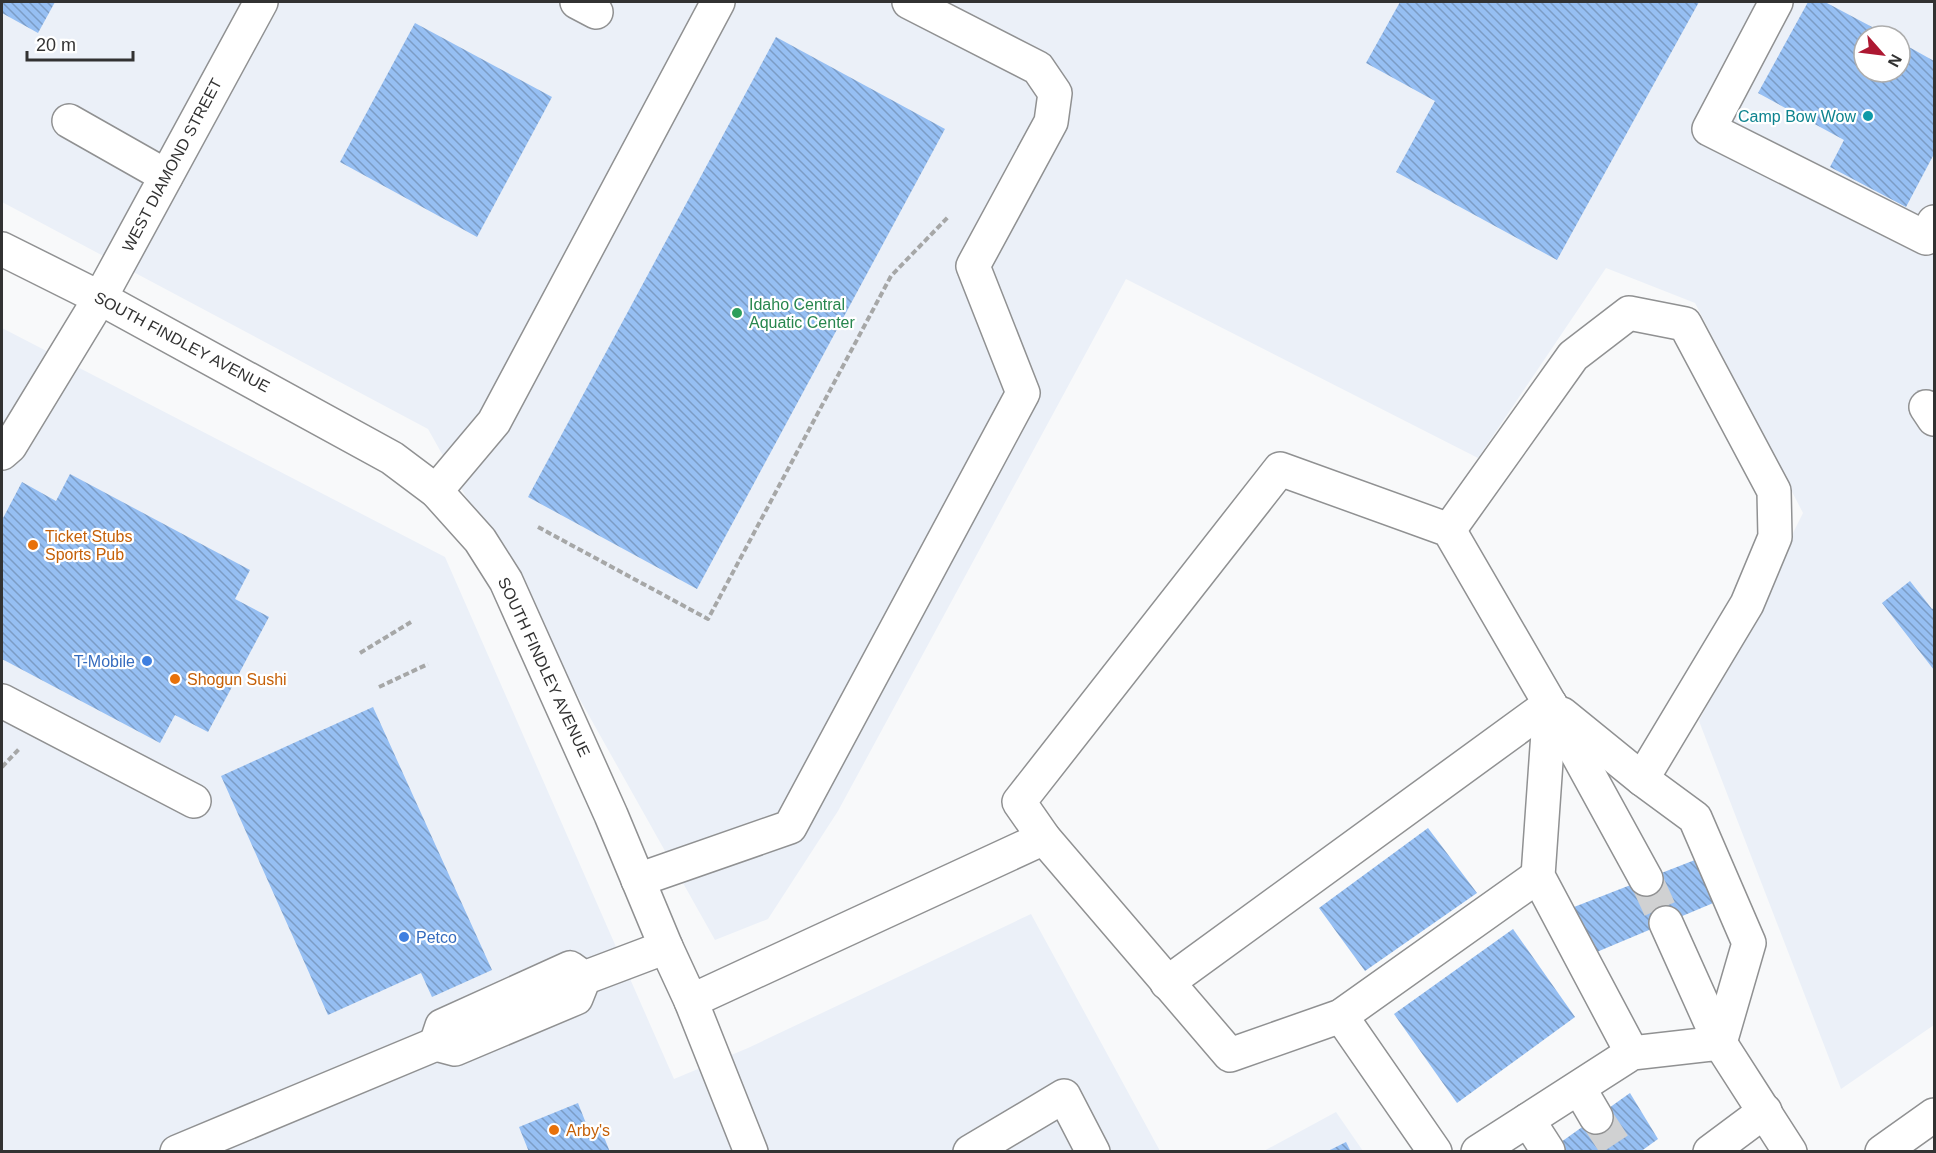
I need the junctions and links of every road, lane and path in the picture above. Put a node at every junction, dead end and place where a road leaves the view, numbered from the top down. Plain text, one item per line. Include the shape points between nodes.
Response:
1 (261, 2) edge
2 (718, 2) edge
3 (909, 2) edge
4 (1776, 2) edge
5 (69, 121) dead end
6 (166, 176) junction
7 (949, 216) dead end
8 (1935, 222) edge
9 (2, 249) edge
10 (100, 298) junction
11 (2, 453) edge
12 (436, 491) junction
13 (538, 527) dead end
14 (1449, 530) junction
15 (411, 622) dead end
16 (360, 653) dead end
17 (428, 664) dead end
18 (379, 687) dead end
19 (2, 701) edge
20 (1550, 704) junction
21 (27, 741) dead end
22 (2, 767) edge
23 (1642, 779) junction
24 (194, 801) dead end
25 (1044, 838) junction
26 (1538, 876) junction
27 (1646, 879) tunnel mouth
28 (638, 880) junction
29 (1666, 923) tunnel mouth
30 (666, 947) junction
31 (1167, 983) junction
32 (691, 1001) junction
33 (1341, 1016) junction
34 (1720, 1043) junction
35 (1632, 1053) junction
36 (1579, 1088) junction
37 (1766, 1111) junction
38 (1935, 1115) edge
39 (1596, 1117) tunnel mouth
40 (1528, 1120) junction
41 (1548, 1151) edge
42 (177, 1152) edge
43 (751, 1152) edge
44 (970, 1152) edge
45 (1093, 1152) edge
46 (1435, 1152) edge
47 (1478, 1152) edge
48 (1710, 1152) edge
49 (1790, 1152) edge
50 (1882, 1152) edge

1 - 6 street, WEST DIAMOND STREET
2 - 12 street via 494,422
3 - 28 street via 1038,68 1055,93 1051,123 973,266 1023,393 790,827
4 - 8 street via 1709,129 1926,238
5 - 6 street
6 - 10 street, WEST DIAMOND STREET
7 - 13 path via 891,276 708,619
9 - 10 street, SOUTH FINDLEY AVENUE
10 - 11 street, WEST DIAMOND STREET via 10,446
10 - 12 street, SOUTH FINDLEY AVENUE via 368,443
12 - 28 street, SOUTH FINDLEY AVENUE via 480,540 506,581
14 - 20 street
14 - 23 street via 1573,356 1629,313 1685,324 1774,491 1775,537 1748,604
14 - 25 street via 1280,469 1019,802
15 - 16 path
17 - 18 path
19 - 24 street
20 - 23 street
20 - 26 street
20 - 27 street
20 - 31 street
21 - 22 path
23 - 34 street via 1695,818 1749,944
25 - 31 street
25 - 32 street
26 - 33 street
26 - 35 street
28 - 30 street, SOUTH FINDLEY AVENUE
29 - 34 street
30 - 32 street, SOUTH FINDLEY AVENUE
30 - 42 street via 584,978 570,968 442,1026 436,1044
31 - 33 street via 1230,1055
32 - 43 street, SOUTH FINDLEY AVENUE
33 - 46 street
34 - 35 street
34 - 37 street
35 - 36 street
36 - 39 street
36 - 40 street
37 - 48 street
37 - 49 street
38 - 50 street
40 - 41 street
40 - 47 street
44 - 45 street via 1064,1096

